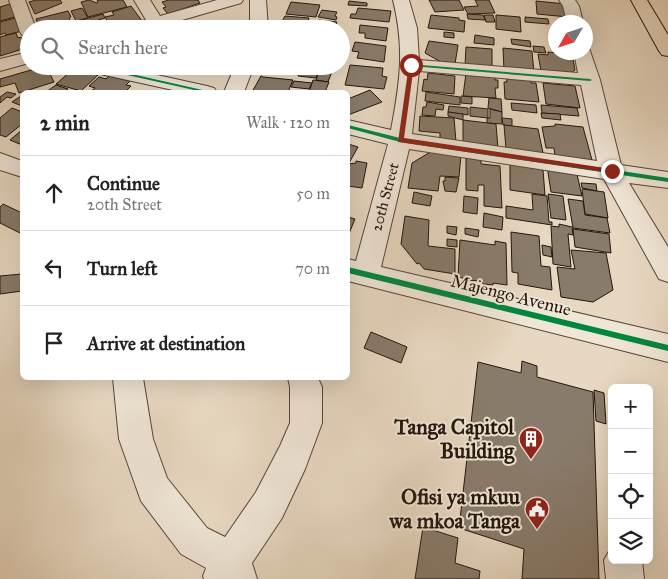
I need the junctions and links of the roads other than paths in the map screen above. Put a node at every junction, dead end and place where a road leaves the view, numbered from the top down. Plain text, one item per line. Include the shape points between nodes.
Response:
1 (17, 0) edge
2 (142, 0) edge
3 (235, 0) edge
4 (258, 0) edge
5 (401, 0) edge
6 (567, 0) edge
7 (638, 0) edge
8 (573, 15) edge
9 (24, 20) edge
10 (155, 20) edge
11 (163, 20) edge
12 (259, 20) edge
13 (668, 51) edge
14 (20, 59) edge
15 (585, 60) edge
16 (0, 65) edge
17 (411, 65) junction
18 (130, 75) edge
19 (241, 75) edge
20 (590, 80) junction
21 (198, 90) edge
22 (235, 90) edge
23 (350, 128) edge
24 (400, 140) junction
25 (0, 161) edge
26 (20, 168) edge
27 (612, 171) junction
28 (668, 180) edge
29 (668, 271) edge
30 (356, 273) edge
31 (668, 348) edge
32 (128, 380) edge
33 (304, 380) edge
34 (623, 564) edge
35 (230, 573) edge
36 (625, 579) edge

1 - 9 street
2 - 10 street
3 - 11 street
4 - 12 street
5 - 17 street, 20th Street via 407,14
6 - 8 street
7 - 13 main road
14 - 16 street
15 - 20 street
17 - 20 street
17 - 24 street, 20th Street
18 - 21 street
19 - 22 street
20 - 27 street
23 - 24 street
24 - 27 street
24 - 30 street, 20th Street
25 - 26 street
27 - 28 street
27 - 29 street
30 - 31 street, Majengo Avenue
32 - 35 street via 136,439 153,489 194,541
33 - 35 street via 306,423 269,505
34 - 36 street

